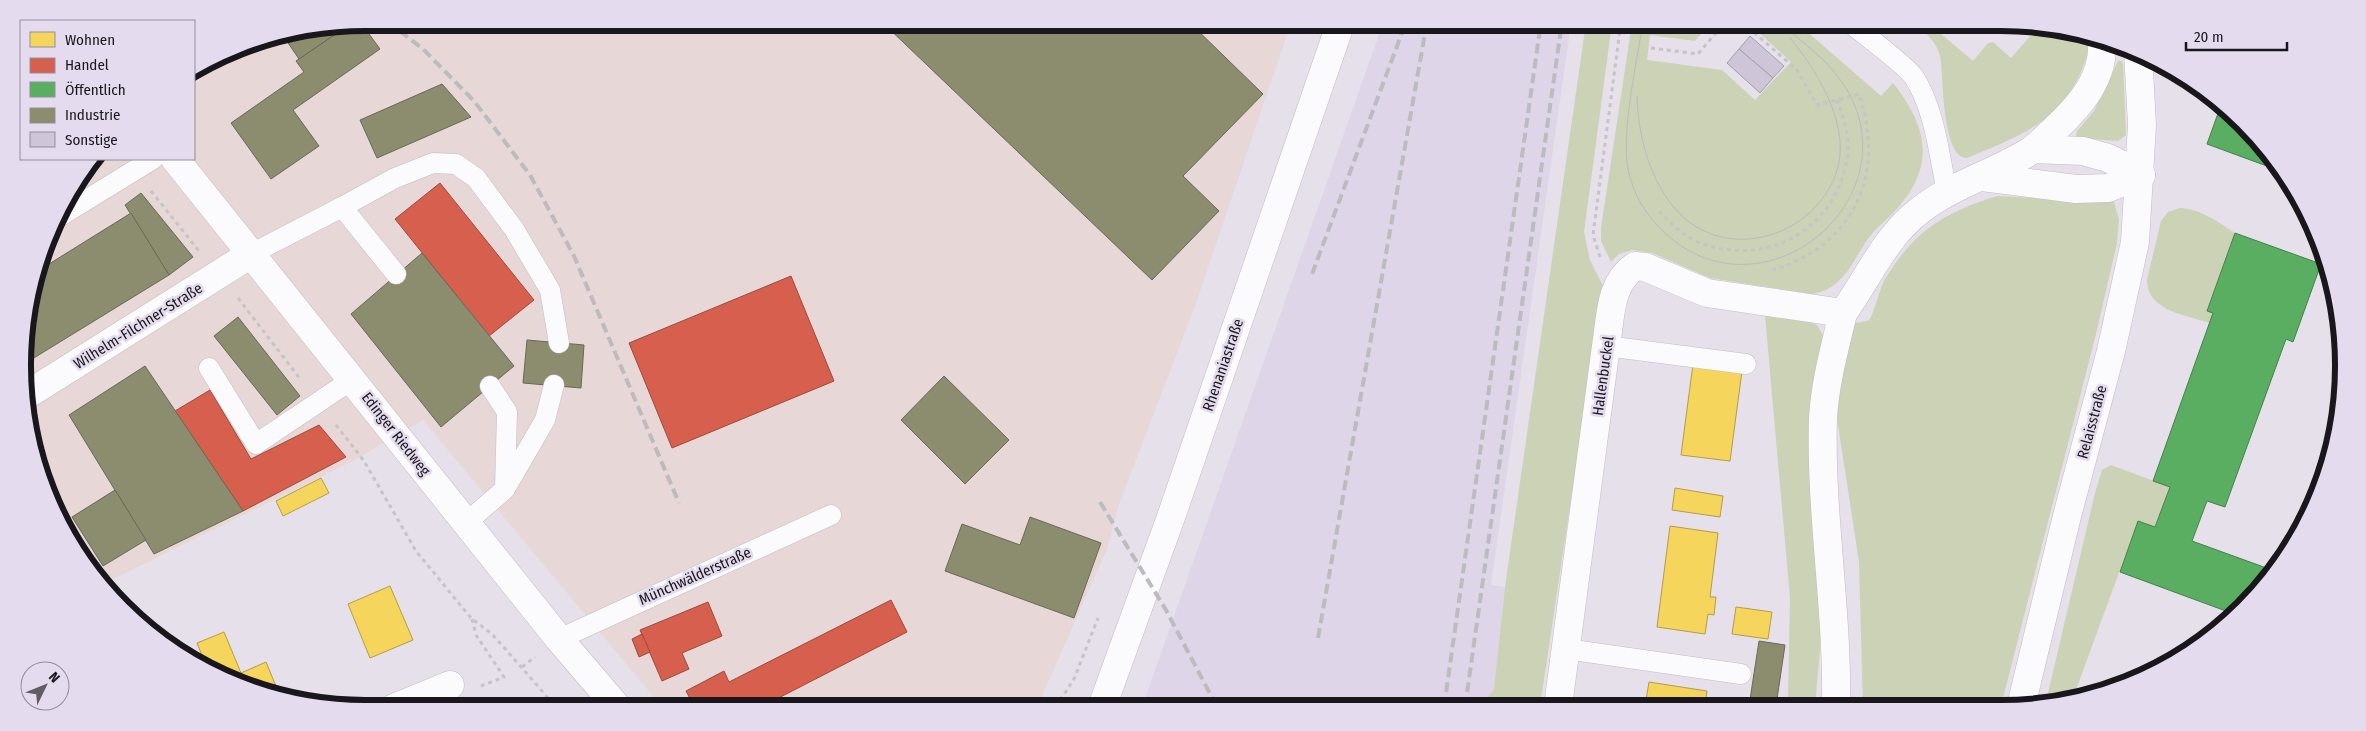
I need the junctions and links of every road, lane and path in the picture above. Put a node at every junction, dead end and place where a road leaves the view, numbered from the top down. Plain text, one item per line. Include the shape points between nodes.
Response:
1 (1338, 31) edge
2 (1620, 31) edge
3 (1717, 31) edge
4 (1752, 31) edge
5 (1860, 31) edge
6 (2102, 47) edge
7 (1651, 48) dead end
8 (2139, 62) edge
9 (1837, 100) junction
10 (2033, 149) junction
11 (151, 160) edge
12 (176, 160) edge
13 (2141, 175) junction
14 (1982, 177) junction
15 (1947, 192) junction
16 (342, 207) junction
17 (70, 210) edge
18 (1659, 211) dead end
19 (251, 254) junction
20 (1768, 272) dead end
21 (396, 274) dead end
22 (1616, 287) junction
23 (1842, 313) junction
24 (559, 343) dead end
25 (1606, 346) junction
26 (1746, 364) dead end
27 (209, 368) dead end
28 (353, 379) junction
29 (554, 385) dead end
30 (490, 386) dead end
31 (32, 391) edge
32 (505, 489) junction
33 (831, 515) dead end
34 (466, 523) junction
35 (559, 639) junction
36 (1566, 649) junction
37 (1741, 674) dead end
38 (450, 685) joint
39 (2023, 699) edge
40 (413, 700) edge
41 (550, 700) edge
42 (611, 700) edge
43 (1105, 700) edge
44 (1559, 700) edge
45 (1836, 700) edge

1 - 43 main road, Rhenaniastraße via 1168,526
2 - 22 path via 1593,235
3 - 7 path via 1698,54
4 - 9 path via 1797,70 1817,105
5 - 15 lane via 1913,76 1932,122
6 - 10 main road via 2103,56 2090,90 2074,112
8 - 13 main road, Relaisstraße
9 - 18 path via 1846,125 1848,150 1844,175 1833,199 1818,219 1798,236 1775,246 1749,251 1724,250 1677,230
9 - 20 path via 1859,94 1867,118 1870,144 1862,193 1834,236 1814,252
10 - 13 main road via 2083,151 2108,158
10 - 14 main road
11 - 17 lane
12 - 19 main road, Edinger Riedweg
13 - 14 main road via 2108,188 2076,189
13 - 39 main road, Relaisstraße via 2135,242 2119,315
14 - 15 main road
15 - 23 main road via 1919,210 1886,244 1862,288
16 - 19 lane
16 - 21 lane
16 - 24 lane via 395,178 433,163 456,164 476,178 514,229 550,290
19 - 28 main road, Edinger Riedweg
19 - 31 main road, Wilhelm-Filchner-Straße
22 - 23 main road via 1625,273 1635,266 1644,267 1707,293
22 - 25 main road, Hallenbuckel
23 - 45 main road via 1823,415
25 - 26 lane
25 - 36 main road, Hallenbuckel
27 - 28 lane via 256,444
28 - 34 main road, Edinger Riedweg
29 - 32 lane via 545,420
30 - 32 lane via 507,412
32 - 34 lane
33 - 35 lane, Münchwälderstraße
34 - 35 main road, Edinger Riedweg
35 - 42 main road, Edinger Riedweg
36 - 37 lane
36 - 44 main road, Hallenbuckel
38 - 40 main road
38 - 41 path via 479,687 504,677 476,635 471,618 492,634

